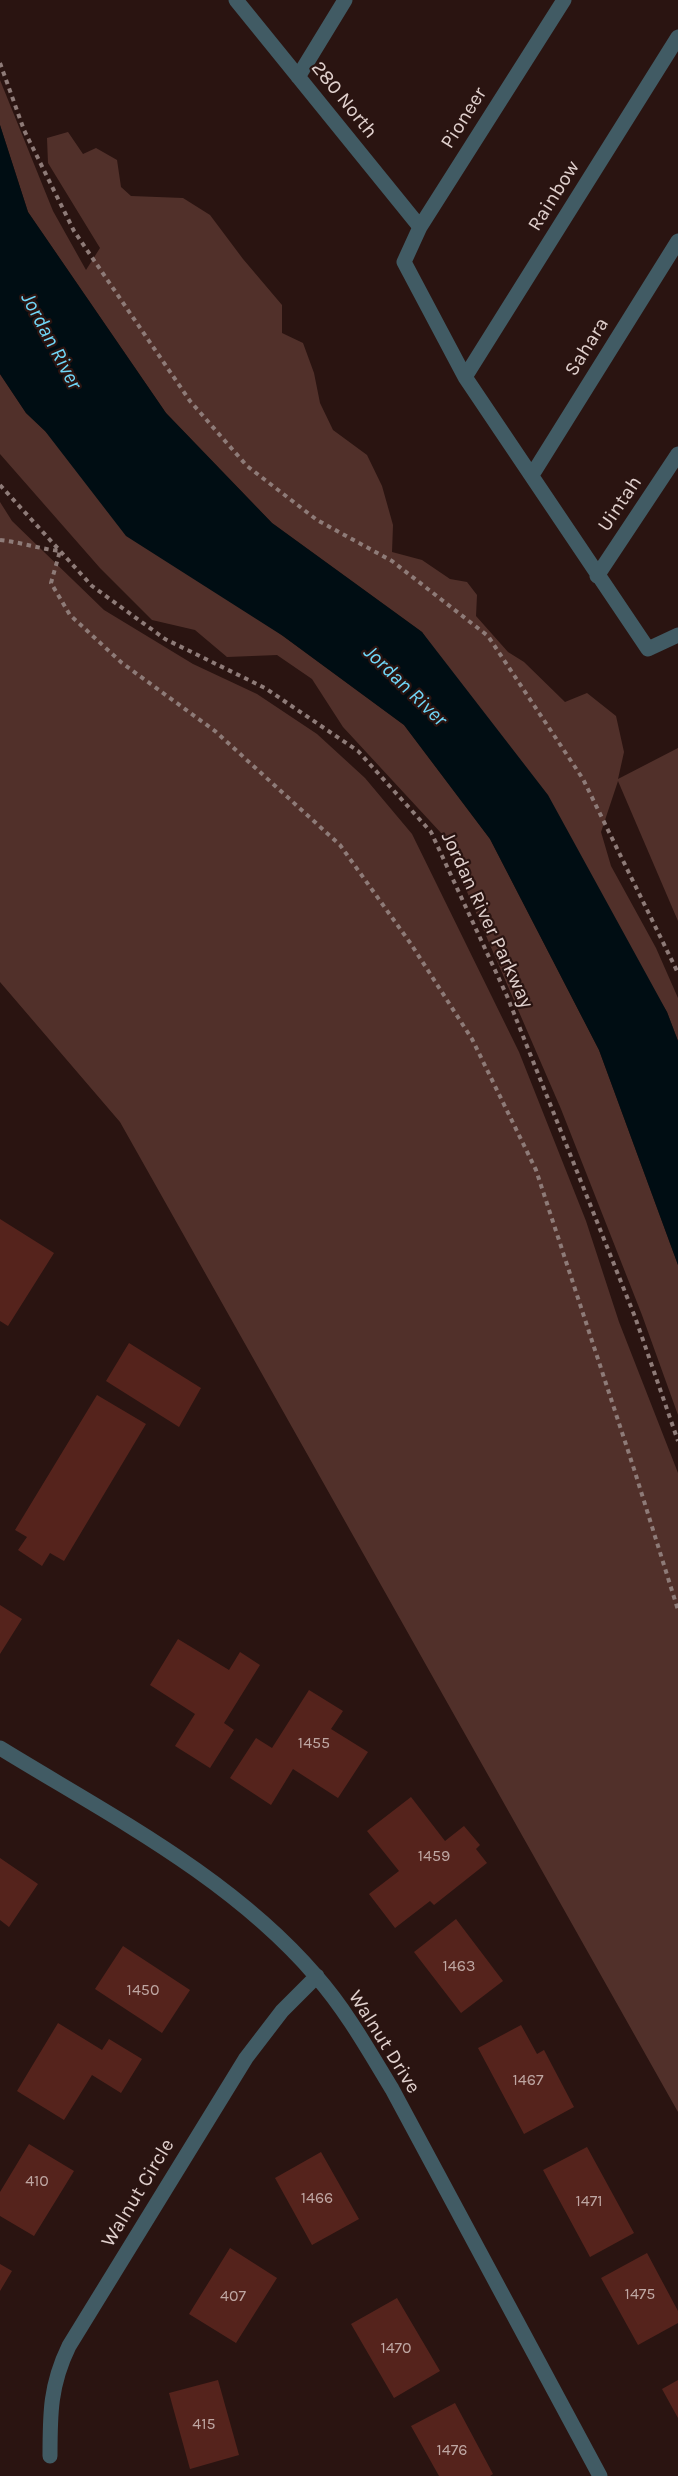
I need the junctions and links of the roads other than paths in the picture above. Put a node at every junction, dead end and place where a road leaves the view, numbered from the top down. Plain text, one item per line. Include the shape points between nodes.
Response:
1 (236, 0) edge
2 (345, 0) edge
3 (564, 0) edge
4 (678, 37) edge
5 (298, 77) junction
6 (420, 227) junction
7 (678, 242) edge
8 (465, 377) junction
9 (678, 454) edge
10 (532, 475) junction
11 (597, 576) junction
12 (678, 634) edge
13 (0, 1748) edge
14 (316, 1976) junction
15 (50, 2456) dead end
16 (600, 2476) edge

1 - 5 street, 280 North
2 - 5 street
3 - 6 street, Pioneer
4 - 8 street, Rainbow
5 - 6 street, 280 North
6 - 8 street, Pioneer via 404,262
7 - 10 street, Sahara
8 - 10 street
9 - 11 street, Uintah
10 - 11 street
11 - 12 street via 648,649
13 - 14 street, Walnut Drive via 224,1890
14 - 15 street, Walnut Circle via 282,2011 246,2058 69,2346 53,2384
14 - 16 street, Walnut Drive via 357,2032 392,2090

